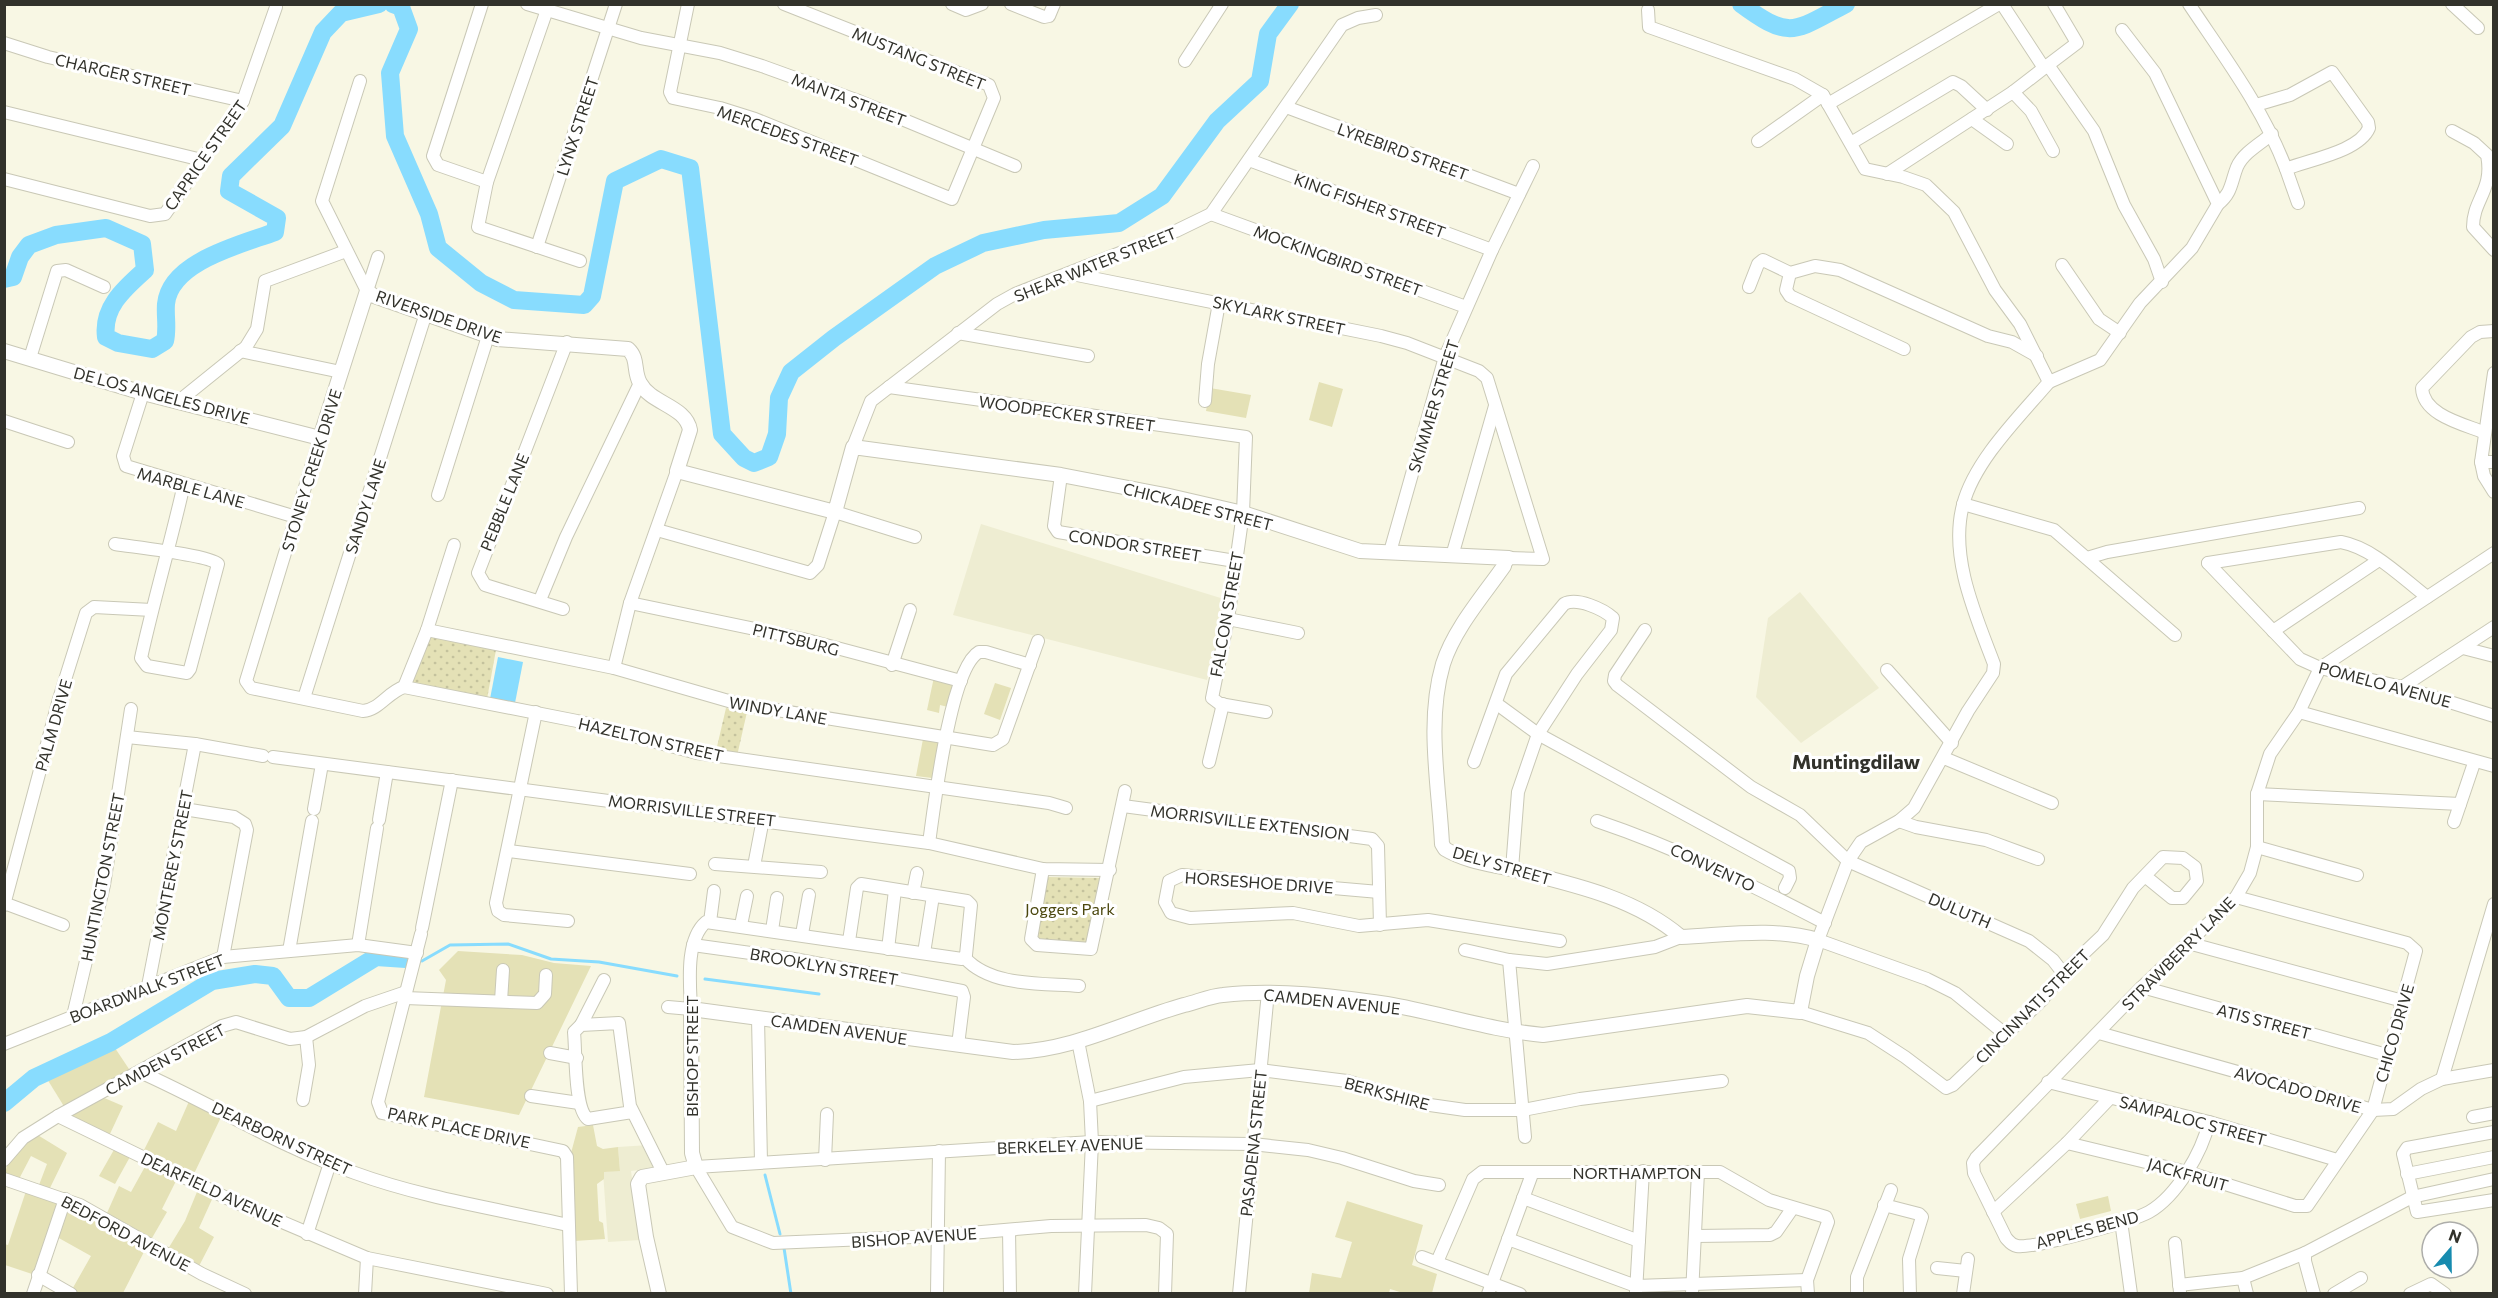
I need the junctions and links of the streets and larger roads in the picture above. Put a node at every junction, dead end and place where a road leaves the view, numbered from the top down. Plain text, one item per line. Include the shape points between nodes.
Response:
1 (482, 4) edge
2 (527, 4) edge
3 (616, 4) edge
4 (688, 4) edge
5 (784, 4) edge
6 (952, 4) edge
7 (982, 4) edge
8 (1011, 4) edge
9 (1054, 4) edge
10 (1222, 4) edge
11 (2000, 4) edge
12 (2054, 4) edge
13 (2189, 4) edge
14 (2452, 4) edge
15 (276, 5) edge
16 (548, 8) edge
17 (1648, 10) dead end
18 (1376, 15) dead end
19 (609, 28) junction
20 (2478, 28) dead end
21 (2122, 30) dead end
22 (4, 43) edge
23 (679, 44) junction
24 (1185, 61) dead end
25 (2046, 67) junction
26 (360, 81) dead end
27 (2013, 92) junction
28 (1826, 100) junction
29 (243, 101) junction
30 (2256, 105) junction
31 (1286, 107) junction
32 (1987, 110) junction
33 (4, 112) edge
34 (1972, 119) junction
35 (2452, 131) dead end
36 (2272, 134) junction
37 (1758, 141) dead end
38 (1851, 143) junction
39 (2007, 144) dead end
40 (972, 148) junction
41 (2053, 152) dead end
42 (202, 160) junction
43 (1249, 160) junction
44 (1015, 166) dead end
45 (1533, 166) dead end
46 (2286, 169) junction
47 (1887, 174) junction
48 (4, 179) edge
49 (487, 182) junction
50 (1520, 194) junction
51 (952, 199) joint
52 (2218, 204) junction
53 (2298, 204) dead end
54 (1211, 214) junction
55 (537, 247) junction
56 (1492, 250) junction
57 (2493, 250) edge
58 (346, 251) junction
59 (378, 257) dead end
60 (579, 261) dead end
61 (2062, 265) dead end
62 (1790, 273) junction
63 (1070, 274) junction
64 (2162, 282) junction
65 (104, 287) dead end
66 (1749, 287) dead end
67 (367, 291) junction
68 (1219, 303) junction
69 (1466, 307) junction
70 (426, 313) junction
71 (2493, 331) edge
72 (958, 333) junction
73 (2120, 333) junction
74 (488, 336) junction
75 (567, 342) junction
76 (1904, 348) dead end
77 (4, 351) edge
78 (240, 351) junction
79 (1088, 356) dead end
80 (1445, 357) junction
81 (2038, 357) junction
82 (30, 358) junction
83 (341, 372) junction
84 (2493, 373) edge
85 (2049, 382) junction
86 (640, 383) junction
87 (889, 387) junction
88 (143, 393) junction
89 (179, 401) junction
90 (1205, 401) dead end
91 (1495, 406) junction
92 (4, 421) edge
93 (2483, 432) junction
94 (1246, 437) joint
95 (320, 438) junction
96 (68, 442) dead end
97 (853, 447) junction
98 (2487, 462) edge
99 (677, 471) junction
100 (1061, 475) junction
101 (184, 484) junction
102 (2493, 492) edge
103 (438, 495) dead end
104 (1963, 504) junction
105 (2359, 508) dead end
106 (835, 512) junction
107 (1243, 513) junction
108 (296, 517) junction
109 (657, 530) junction
110 (915, 537) dead end
111 (115, 544) dead end
112 (454, 545) dead end
113 (1390, 552) junction
114 (169, 553) junction
115 (2493, 553) edge
116 (1452, 556) junction
117 (2087, 558) junction
118 (2379, 560) junction
119 (1235, 561) junction
120 (1506, 562) junction
121 (2427, 597) junction
122 (540, 600) junction
123 (630, 603) junction
124 (563, 609) dead end
125 (152, 610) junction
126 (910, 610) dead end
127 (1228, 618) junction
128 (2493, 627) edge
129 (427, 630) junction
130 (1645, 630) dead end
131 (2273, 631) junction
132 (1298, 633) dead end
133 (2175, 635) dead end
134 (1038, 641) dead end
135 (2463, 648) junction
136 (2493, 656) edge
137 (892, 664) junction
138 (1030, 664) junction
139 (614, 668) junction
140 (2320, 668) junction
141 (1887, 670) dead end
142 (961, 681) junction
143 (404, 687) junction
144 (2402, 687) junction
145 (304, 698) junction
146 (1224, 704) junction
147 (1497, 704) junction
148 (131, 709) dead end
149 (536, 712) junction
150 (1266, 712) dead end
151 (2299, 712) junction
152 (2493, 716) edge
153 (1538, 734) junction
154 (127, 737) junction
155 (945, 737) junction
156 (1952, 743) junction
157 (195, 744) junction
158 (1944, 758) junction
159 (1209, 762) dead end
160 (1474, 762) dead end
161 (2474, 763) junction
162 (322, 764) junction
163 (2493, 766) edge
164 (387, 772) junction
165 (452, 780) junction
166 (521, 789) junction
167 (937, 789) junction
168 (1125, 791) dead end
169 (2257, 794) junction
170 (2052, 803) dead end
171 (2460, 804) junction
172 (1123, 806) junction
173 (1066, 808) dead end
174 (184, 809) junction
175 (763, 819) junction
176 (1597, 821) dead end
177 (1899, 821) junction
178 (2454, 822) dead end
179 (929, 843) junction
180 (2257, 847) junction
181 (509, 851) junction
182 (2038, 859) dead end
183 (1848, 861) junction
184 (715, 864) dead end
185 (754, 866) junction
186 (1042, 869) junction
187 (1512, 869) junction
188 (1110, 870) junction
189 (821, 872) dead end
190 (917, 873) dead end
191 (690, 874) dead end
192 (2357, 874) dead end
193 (2145, 876) dead end
194 (1785, 888) dead end
195 (895, 890) junction
196 (714, 891) dead end
197 (1379, 892) junction
198 (913, 893) junction
199 (747, 896) dead end
200 (809, 896) dead end
201 (933, 896) junction
202 (2236, 897) junction
203 (777, 898) dead end
204 (5, 904) edge
205 (2493, 904) edge
206 (568, 921) dead end
207 (710, 922) junction
208 (1825, 923) junction
209 (63, 925) dead end
210 (741, 925) junction
211 (1380, 925) junction
212 (772, 930) junction
213 (2489, 932) edge
214 (802, 934) junction
215 (1681, 937) junction
216 (1818, 940) junction
217 (849, 941) junction
218 (1560, 941) dead end
219 (2188, 943) junction
220 (358, 945) junction
221 (693, 945) junction
222 (888, 949) junction
223 (1465, 950) dead end
224 (289, 951) junction
225 (417, 953) junction
226 (924, 953) junction
227 (223, 957) junction
228 (965, 958) junction
229 (1509, 960) junction
230 (503, 970) dead end
231 (2063, 973) junction
232 (546, 975) dead end
233 (604, 980) dead end
234 (148, 986) junction
235 (1079, 986) dead end
236 (2142, 987) junction
237 (1268, 992) junction
238 (405, 995) junction
239 (501, 1001) junction
240 (2403, 1001) junction
241 (668, 1007) dead end
242 (691, 1009) junction
243 (1800, 1012) junction
244 (73, 1016) junction
245 (758, 1018) junction
246 (580, 1025) junction
247 (1515, 1033) junction
248 (2098, 1033) junction
249 (2005, 1034) junction
250 (306, 1037) junction
251 (1078, 1041) junction
252 (4, 1044) edge
253 (958, 1045) junction
254 (550, 1053) dead end
255 (2387, 1055) junction
256 (577, 1058) junction
257 (1260, 1070) junction
258 (2493, 1070) edge
259 (140, 1072) junction
260 (2442, 1079) junction
261 (1722, 1081) dead end
262 (2048, 1082) junction
263 (1946, 1088) joint
264 (531, 1096) dead end
265 (2110, 1098) junction
266 (303, 1100) dead end
267 (1090, 1101) junction
268 (579, 1103) junction
269 (1523, 1110) junction
270 (2373, 1110) junction
271 (632, 1112) junction
272 (2493, 1113) edge
273 (827, 1114) dead end
274 (58, 1116) junction
275 (2473, 1117) dead end
276 (2209, 1122) junction
277 (2493, 1132) edge
278 (1525, 1137) dead end
279 (1092, 1142) junction
280 (1252, 1143) junction
281 (2067, 1143) junction
282 (939, 1151) junction
283 (2493, 1157) edge
284 (1976, 1158) joint
285 (4, 1160) edge
286 (825, 1160) junction
287 (2337, 1160) junction
288 (761, 1162) junction
289 (330, 1163) junction
290 (696, 1167) junction
291 (1643, 1171) junction
292 (663, 1172) junction
293 (1698, 1172) junction
294 (2187, 1172) junction
295 (1532, 1174) junction
296 (2407, 1174) junction
297 (4, 1179) edge
298 (2493, 1179) edge
299 (1439, 1185) dead end
300 (1891, 1190) dead end
301 (2412, 1197) junction
302 (1523, 1198) junction
303 (65, 1199) junction
304 (2493, 1200) edge
305 (1884, 1204) junction
306 (2307, 1206) joint
307 (1792, 1209) junction
308 (1993, 1212) junction
309 (2121, 1221) junction
310 (568, 1225) junction
311 (1090, 1225) junction
312 (1009, 1230) junction
313 (307, 1234) junction
314 (936, 1236) junction
315 (1696, 1236) junction
316 (1508, 1239) junction
317 (1639, 1241) junction
318 (2175, 1243) dead end
319 (2306, 1253) junction
320 (1422, 1257) dead end
321 (367, 1258) junction
322 (1437, 1262) junction
323 (1937, 1268) dead end
324 (38, 1275) junction
325 (2243, 1278) junction
326 (2361, 1278) dead end
327 (1807, 1280) junction
328 (2222, 1287) edge
329 (1490, 1288) edge
330 (2202, 1288) edge
331 (1692, 1289) edge
332 (2180, 1289) edge
333 (1636, 1290) edge
334 (33, 1293) edge
335 (71, 1293) edge
336 (245, 1293) edge
337 (365, 1293) edge
338 (547, 1293) edge
339 (571, 1293) edge
340 (660, 1293) edge
341 (937, 1293) edge
342 (1010, 1293) edge
343 (1085, 1293) edge
344 (1165, 1293) edge
345 (1239, 1293) edge
346 (1520, 1293) edge
347 (1808, 1293) edge
348 (1857, 1293) edge
349 (1910, 1293) edge
350 (1963, 1293) edge
351 (2131, 1293) edge
352 (2247, 1293) edge
353 (2314, 1293) edge
354 (2334, 1293) edge
355 (2410, 1293) edge
356 (2445, 1293) edge

1 - 49 street via 433,156 438,165
2 - 16 street, MANTA STREET
3 - 19 street, LYNX STREET
4 - 23 street
5 - 40 street, MUSTANG STREET via 993,81 994,98
6 - 7 street via 966,9
8 - 9 street via 1044,17
10 - 24 street
11 - 25 street
11 - 28 street
12 - 25 street via 2077,43
13 - 30 street
14 - 20 street
15 - 29 street, CAPRICE STREET
16 - 19 street, MANTA STREET
16 - 49 street
17 - 28 street via 1650,27 1796,79
18 - 31 street, SHEAR WATER STREET via 1342,25
19 - 23 street, MANTA STREET
19 - 55 street, LYNX STREET
21 - 52 street via 2154,73
22 - 29 street, CHARGER STREET via 48,57
23 - 40 street, MANTA STREET via 762,66
23 - 51 street, MERCEDES STREET via 670,92 673,98 755,119
25 - 27 street
25 - 64 street via 2094,131 2124,205 2154,259
26 - 58 street, RIVERSIDE DRIVE via 322,196 322,206
27 - 32 street
27 - 41 street via 2031,111
28 - 37 street
28 - 38 street
29 - 42 street, CAPRICE STREET
30 - 36 street
30 - 46 street via 2290,95 2332,72 2368,122 2367,132 2328,157
31 - 43 street, SHEAR WATER STREET
31 - 50 street, LYREBIRD STREET
32 - 34 street
32 - 38 street via 1953,82
33 - 42 street
34 - 39 street
34 - 47 street
35 - 57 street via 2487,155 2488,187 2473,218 2473,227
36 - 46 street
36 - 52 street via 2237,166 2231,190
38 - 47 street via 1865,169
40 - 44 street, MANTA STREET
40 - 51 street, MUSTANG STREET
42 - 48 street, CAPRICE STREET via 161,216
43 - 54 street, SHEAR WATER STREET
43 - 56 street, KING FISHER STREET
45 - 50 street, SKIMMER STREET
46 - 53 street
47 - 81 street via 1926,185 1954,212 1995,290
49 - 55 street via 478,227
50 - 56 street, SKIMMER STREET
52 - 64 street via 2192,248
54 - 63 street, SHEAR WATER STREET
54 - 69 street, MOCKINGBIRD STREET
55 - 60 street
56 - 69 street, SKIMMER STREET
58 - 67 street, RIVERSIDE DRIVE
58 - 78 street via 265,281 257,329
59 - 67 street, STONEY CREEK DRIVE
61 - 73 street via 2099,319
62 - 66 street via 1763,260
62 - 76 street via 1786,290 1790,296
62 - 81 street via 1815,266 1840,270 1988,336 2012,342
63 - 68 street, SKYLARK STREET
63 - 72 street, SHEAR WATER STREET via 1015,294
64 - 73 street via 2140,303
65 - 82 street via 66,270 57,271
67 - 70 street, RIVERSIDE DRIVE
67 - 83 street, STONEY CREEK DRIVE
68 - 80 street, SKYLARK STREET via 1381,336
68 - 90 street
69 - 80 street, SKIMMER STREET
70 - 74 street, RIVERSIDE DRIVE
70 - 145 street, SANDY LANE
71 - 93 street via 2471,337 2422,388 2422,396 2435,411
72 - 79 street
72 - 87 street, SHEAR WATER STREET
73 - 85 street via 2100,360
74 - 75 street, RIVERSIDE DRIVE
74 - 103 street
75 - 86 street, RIVERSIDE DRIVE via 628,349 635,357
75 - 122 street, PEBBLE LANE via 478,573 485,585
77 - 82 street, DE LOS ANGELES DRIVE
78 - 83 street
78 - 89 street
80 - 91 street, SKYLARK STREET via 1484,374
80 - 113 street, SKIMMER STREET
81 - 85 street
82 - 88 street, DE LOS ANGELES DRIVE
83 - 95 street, STONEY CREEK DRIVE
84 - 93 street
85 - 104 street via 1982,465
86 - 99 street via 656,400 680,413 689,425
86 - 122 street
87 - 94 street, WOODPECKER STREET
87 - 97 street, SHEAR WATER STREET via 871,401
88 - 89 street, DE LOS ANGELES DRIVE
88 - 101 street, MARBLE LANE via 123,456 126,466
89 - 95 street, DE LOS ANGELES DRIVE
91 - 116 street
91 - 120 street, CHICKADEE STREET via 1543,559
92 - 96 street
93 - 98 street
94 - 107 street, FALCON STREET
95 - 108 street, STONEY CREEK DRIVE
97 - 100 street, CHICKADEE STREET
97 - 106 street, SHEAR WATER STREET
98 - 102 street via 2484,476
99 - 106 street
99 - 109 street
100 - 107 street, CHICKADEE STREET
100 - 119 street, CONDOR STREET via 1054,526 1058,532
101 - 108 street, MARBLE LANE
101 - 114 street
104 - 117 street via 2054,530
104 - 156 street via 1960,524 1967,584 1994,669
105 - 117 street
106 - 109 street, SHEAR WATER STREET via 818,565 810,573
106 - 110 street
107 - 113 street, CHICKADEE STREET via 1344,546
107 - 119 street, FALCON STREET
108 - 145 street, STONEY CREEK DRIVE via 247,684
109 - 123 street
111 - 114 street
112 - 129 street
113 - 116 street, CHICKADEE STREET
114 - 125 street
114 - 125 street via 210,558 218,568 187,673 141,662
115 - 121 street
116 - 120 street, CHICKADEE STREET
117 - 133 street
118 - 121 street
118 - 131 street
118 - 131 street, POMELO AVENUE via 2354,544 2334,542 2208,563
119 - 127 street, FALCON STREET
120 - 187 street, DELY STREET via 1444,662 1434,729 1444,846 1477,861
121 - 140 street
122 - 124 street, PEBBLE LANE
123 - 137 street, PITTSBURG via 803,639
123 - 139 street
125 - 204 street, PALM DRIVE via 94,607 86,613
126 - 137 street
127 - 132 street
127 - 146 street, FALCON STREET via 1211,694
128 - 135 street
129 - 139 street, WINDY LANE
129 - 143 street
130 - 183 street via 1616,675 1617,685 1751,787 1800,814
131 - 140 street, POMELO AVENUE via 2300,659
134 - 138 street
135 - 136 street
135 - 144 street
137 - 142 street, PITTSBURG
138 - 142 street via 980,652 971,658
138 - 155 street, WINDY LANE via 1001,742 993,745
139 - 155 street, WINDY LANE via 739,704
140 - 144 street, POMELO AVENUE
140 - 151 street, STRAWBERRY LANE
141 - 156 street
142 - 155 street
143 - 145 street via 368,711
143 - 149 street, HAZELTON STREET
144 - 152 street, POMELO AVENUE
146 - 150 street
146 - 159 street
147 - 153 street
147 - 153 street via 1506,674 1564,604 1574,601 1607,613 1613,618 1611,630
147 - 160 street
148 - 154 street, HUNTINGTON STREET
149 - 166 street
149 - 167 street, HAZELTON STREET via 697,753
151 - 161 street
151 - 169 street, STRAWBERRY LANE via 2270,754
153 - 187 street via 1518,792
153 - 194 street via 1789,871
154 - 157 street, MORRISVILLE STREET
154 - 244 street, HUNTINGTON STREET via 104,885
155 - 167 street
156 - 158 street
157 - 162 street, MORRISVILLE STREET
157 - 174 street, MONTEREY STREET
158 - 170 street
158 - 177 street via 1914,808
161 - 163 street
161 - 171 street
162 - 164 street, MORRISVILLE STREET
162 - 224 street
164 - 165 street, MORRISVILLE STREET
164 - 220 street
165 - 166 street, MORRISVILLE STREET
165 - 225 street
166 - 175 street, MORRISVILLE STREET
166 - 181 street
167 - 173 street, HAZELTON STREET
167 - 179 street
168 - 172 street
169 - 171 street
169 - 180 street, STRAWBERRY LANE
171 - 178 street
172 - 188 street
172 - 197 street, MORRISVILLE EXTENSION via 1364,836 1376,842
174 - 227 street via 234,818 245,824 247,830
174 - 234 street, MONTEREY STREET
175 - 179 street, MORRISVILLE STREET
175 - 185 street
176 - 208 street, CONVENTO via 1674,848
177 - 182 street via 1986,840
177 - 183 street via 1861,842
179 - 186 street, MORRISVILLE STREET
180 - 192 street
180 - 202 street, STRAWBERRY LANE via 2250,873
181 - 191 street
181 - 206 street via 496,903 498,911 504,915
183 - 208 street
183 - 231 street, DULUTH via 2029,941
184 - 185 street
185 - 189 street
186 - 188 street, MORRISVILLE STREET
186 - 188 street via 1031,939 1037,945 1086,951 1093,947
187 - 215 street, DELY STREET via 1625,902 1661,920
190 - 198 street
193 - 231 street, CINCINNATI STREET via 2103,935
195 - 198 street
195 - 217 street via 859,886
195 - 222 street
196 - 207 street
197 - 211 street
197 - 211 street, HORSESHOE DRIVE via 1182,875 1169,881 1164,902 1171,913 1190,918 1278,912 1339,924
198 - 201 street
199 - 210 street
200 - 214 street
201 - 226 street
201 - 228 street via 970,903
202 - 219 street, STRAWBERRY LANE
202 - 240 street, CHICO DRIVE via 2415,947
203 - 212 street
204 - 209 street
205 - 213 street
207 - 210 street
207 - 221 street via 699,928
208 - 216 street
210 - 212 street
211 - 218 street, HORSESHOE DRIVE via 1428,920
212 - 214 street
213 - 260 street
214 - 217 street
215 - 216 street via 1748,932 1800,934
215 - 229 street via 1655,947 1566,962
216 - 243 street
216 - 249 street via 1955,993
217 - 222 street
219 - 236 street, STRAWBERRY LANE
219 - 240 street
220 - 224 street, BOARDWALK STREET
220 - 225 street, BOARDWALK STREET
221 - 242 street, BISHOP STREET
221 - 253 street, BROOKLYN STREET via 962,991
222 - 226 street
223 - 229 street
224 - 227 street, BOARDWALK STREET
225 - 238 street, PARK PLACE DRIVE
226 - 228 street
227 - 234 street, BOARDWALK STREET
228 - 235 street via 983,972 1003,979
229 - 247 street
230 - 239 street
231 - 249 street, CINCINNATI STREET via 2043,1000
232 - 239 street via 545,993 537,1003
233 - 246 street
234 - 244 street, BOARDWALK STREET
236 - 248 street, STRAWBERRY LANE
236 - 255 street, ATIS STREET
237 - 247 street, CAMDEN AVENUE via 1388,1005
237 - 251 street, CAMDEN AVENUE via 1221,995
237 - 257 street, PASADENA STREET
238 - 239 street
238 - 250 street via 365,1006
238 - 310 street, PARK PLACE DRIVE via 378,1102 382,1113 563,1151 567,1156
240 - 255 street, CHICO DRIVE
241 - 242 street, CAMDEN AVENUE
242 - 245 street, CAMDEN AVENUE
242 - 290 street, BISHOP STREET via 692,1152
243 - 247 street, CAMDEN AVENUE via 1747,1006 1543,1035
243 - 263 street, CAMDEN AVENUE via 1868,1034
244 - 252 street, BOARDWALK STREET
245 - 253 street, CAMDEN AVENUE
245 - 288 street
246 - 256 street via 574,1032
246 - 271 street via 619,1023
247 - 269 street
248 - 262 street, STRAWBERRY LANE
248 - 270 street, AVOCADO DRIVE
249 - 263 street, CINCINNATI STREET
250 - 259 street, CAMDEN STREET via 290,1039 236,1022
250 - 266 street via 309,1065
251 - 253 street, CAMDEN AVENUE via 1028,1052
251 - 267 street
254 - 256 street
255 - 270 street, CHICO DRIVE
256 - 268 street
257 - 267 street, BERKSHIRE via 1184,1077
257 - 269 street, BERKSHIRE via 1347,1081 1416,1103 1465,1110
257 - 280 street, PASADENA STREET
258 - 260 street, AVOCADO DRIVE
259 - 274 street, CAMDEN STREET
259 - 289 street, DEARBORN STREET
260 - 270 street, AVOCADO DRIVE via 2393,1109
261 - 269 street, BERKSHIRE
262 - 265 street, SAMPALOC STREET
262 - 284 street, STRAWBERRY LANE
264 - 268 street
265 - 276 street, SAMPALOC STREET
265 - 281 street
267 - 279 street
268 - 271 street via 588,1119
269 - 278 street
270 - 287 street, CHICO DRIVE
271 - 292 street
272 - 275 street
273 - 286 street
274 - 285 street, CAMDEN STREET via 23,1138
274 - 313 street, DEARFIELD AVENUE
276 - 287 street, SAMPALOC STREET
276 - 294 street, APPLES BEND
277 - 296 street via 2407,1148 2403,1154
279 - 280 street, BERKELEY AVENUE
279 - 282 street, BERKELEY AVENUE
279 - 311 street
280 - 299 street, BERKELEY AVENUE via 1331,1155
280 - 345 street, PASADENA STREET
281 - 294 street, JACKFRUIT
281 - 308 street
282 - 286 street, BERKELEY AVENUE
282 - 314 street
283 - 296 street
284 - 308 street, APPLES BEND via 1974,1173
286 - 288 street, BERKELEY AVENUE
287 - 306 street, CHICO DRIVE
288 - 290 street, BERKELEY AVENUE
289 - 310 street, DEARBORN STREET via 407,1188
289 - 313 street
290 - 292 street
290 - 314 street, BISHOP AVENUE via 732,1227 773,1244
291 - 293 street, NORTHAMPTON
291 - 295 street, NORTHAMPTON
291 - 317 street
292 - 340 street via 642,1177 638,1184
293 - 307 street, NORTHAMPTON via 1719,1172 1754,1194
293 - 315 street
294 - 306 street, JACKFRUIT via 2295,1206
294 - 309 street, APPLES BEND via 2150,1212
295 - 302 street
295 - 322 street, NORTHAMPTON via 1482,1172 1473,1179
296 - 301 street
297 - 303 street, BEDFORD AVENUE
298 - 301 street
300 - 305 street
301 - 304 street via 2414,1209 2422,1214
301 - 319 street
302 - 316 street
302 - 317 street
303 - 324 street
303 - 336 street, BEDFORD AVENUE via 202,1274
305 - 348 street via 1857,1276
305 - 349 street via 1922,1217 1909,1259
307 - 315 street via 1770,1235
307 - 327 street, NORTHAMPTON via 1828,1219
308 - 309 street, APPLES BEND via 2006,1238 2018,1246 2045,1243
309 - 351 street
310 - 339 street
311 - 312 street, BISHOP AVENUE
311 - 343 street
311 - 344 street, BISHOP AVENUE via 1146,1225 1167,1234
312 - 314 street, BISHOP AVENUE
312 - 342 street
313 - 321 street, DEARFIELD AVENUE
314 - 341 street
315 - 331 street
316 - 329 street
316 - 333 street
317 - 333 street
318 - 332 street
319 - 325 street
319 - 353 street
320 - 322 street
321 - 337 street
321 - 338 street, DEARFIELD AVENUE
322 - 329 street
323 - 350 street via 1967,1265
324 - 334 street
324 - 335 street
325 - 328 street
325 - 352 street
326 - 354 street
327 - 331 street
327 - 347 street
328 - 330 street
329 - 346 street
330 - 332 street
331 - 333 street
355 - 356 street via 2431,1284

